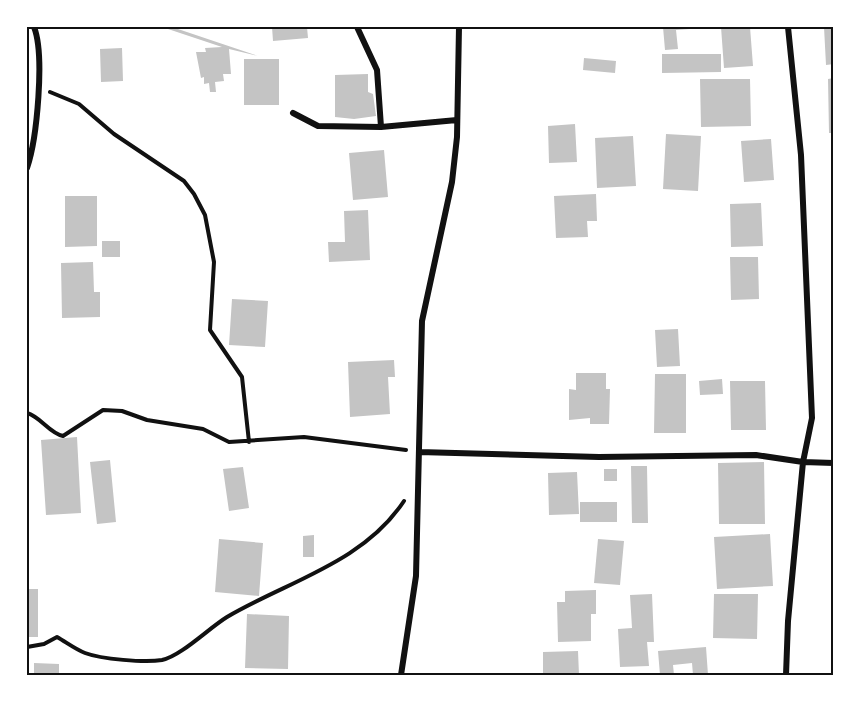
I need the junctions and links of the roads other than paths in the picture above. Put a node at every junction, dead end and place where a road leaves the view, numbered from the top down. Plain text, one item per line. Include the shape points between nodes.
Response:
1 (34, 27) edge
2 (357, 27) edge
3 (459, 27) edge
4 (788, 27) edge
5 (293, 113) dead end
6 (457, 120) junction
7 (381, 127) junction
8 (27, 168) edge
9 (419, 452) junction
10 (803, 462) junction
11 (834, 463) edge
12 (401, 675) edge
13 (786, 675) edge

1 - 8 street via 38,46 36,137
2 - 7 street via 377,70
3 - 6 street
4 - 10 street via 801,155 809,322 812,418
5 - 7 street via 318,126
6 - 7 street
6 - 9 street via 452,182 422,321
9 - 10 street via 598,457 756,455
9 - 12 street via 416,576
10 - 11 street
10 - 13 street

